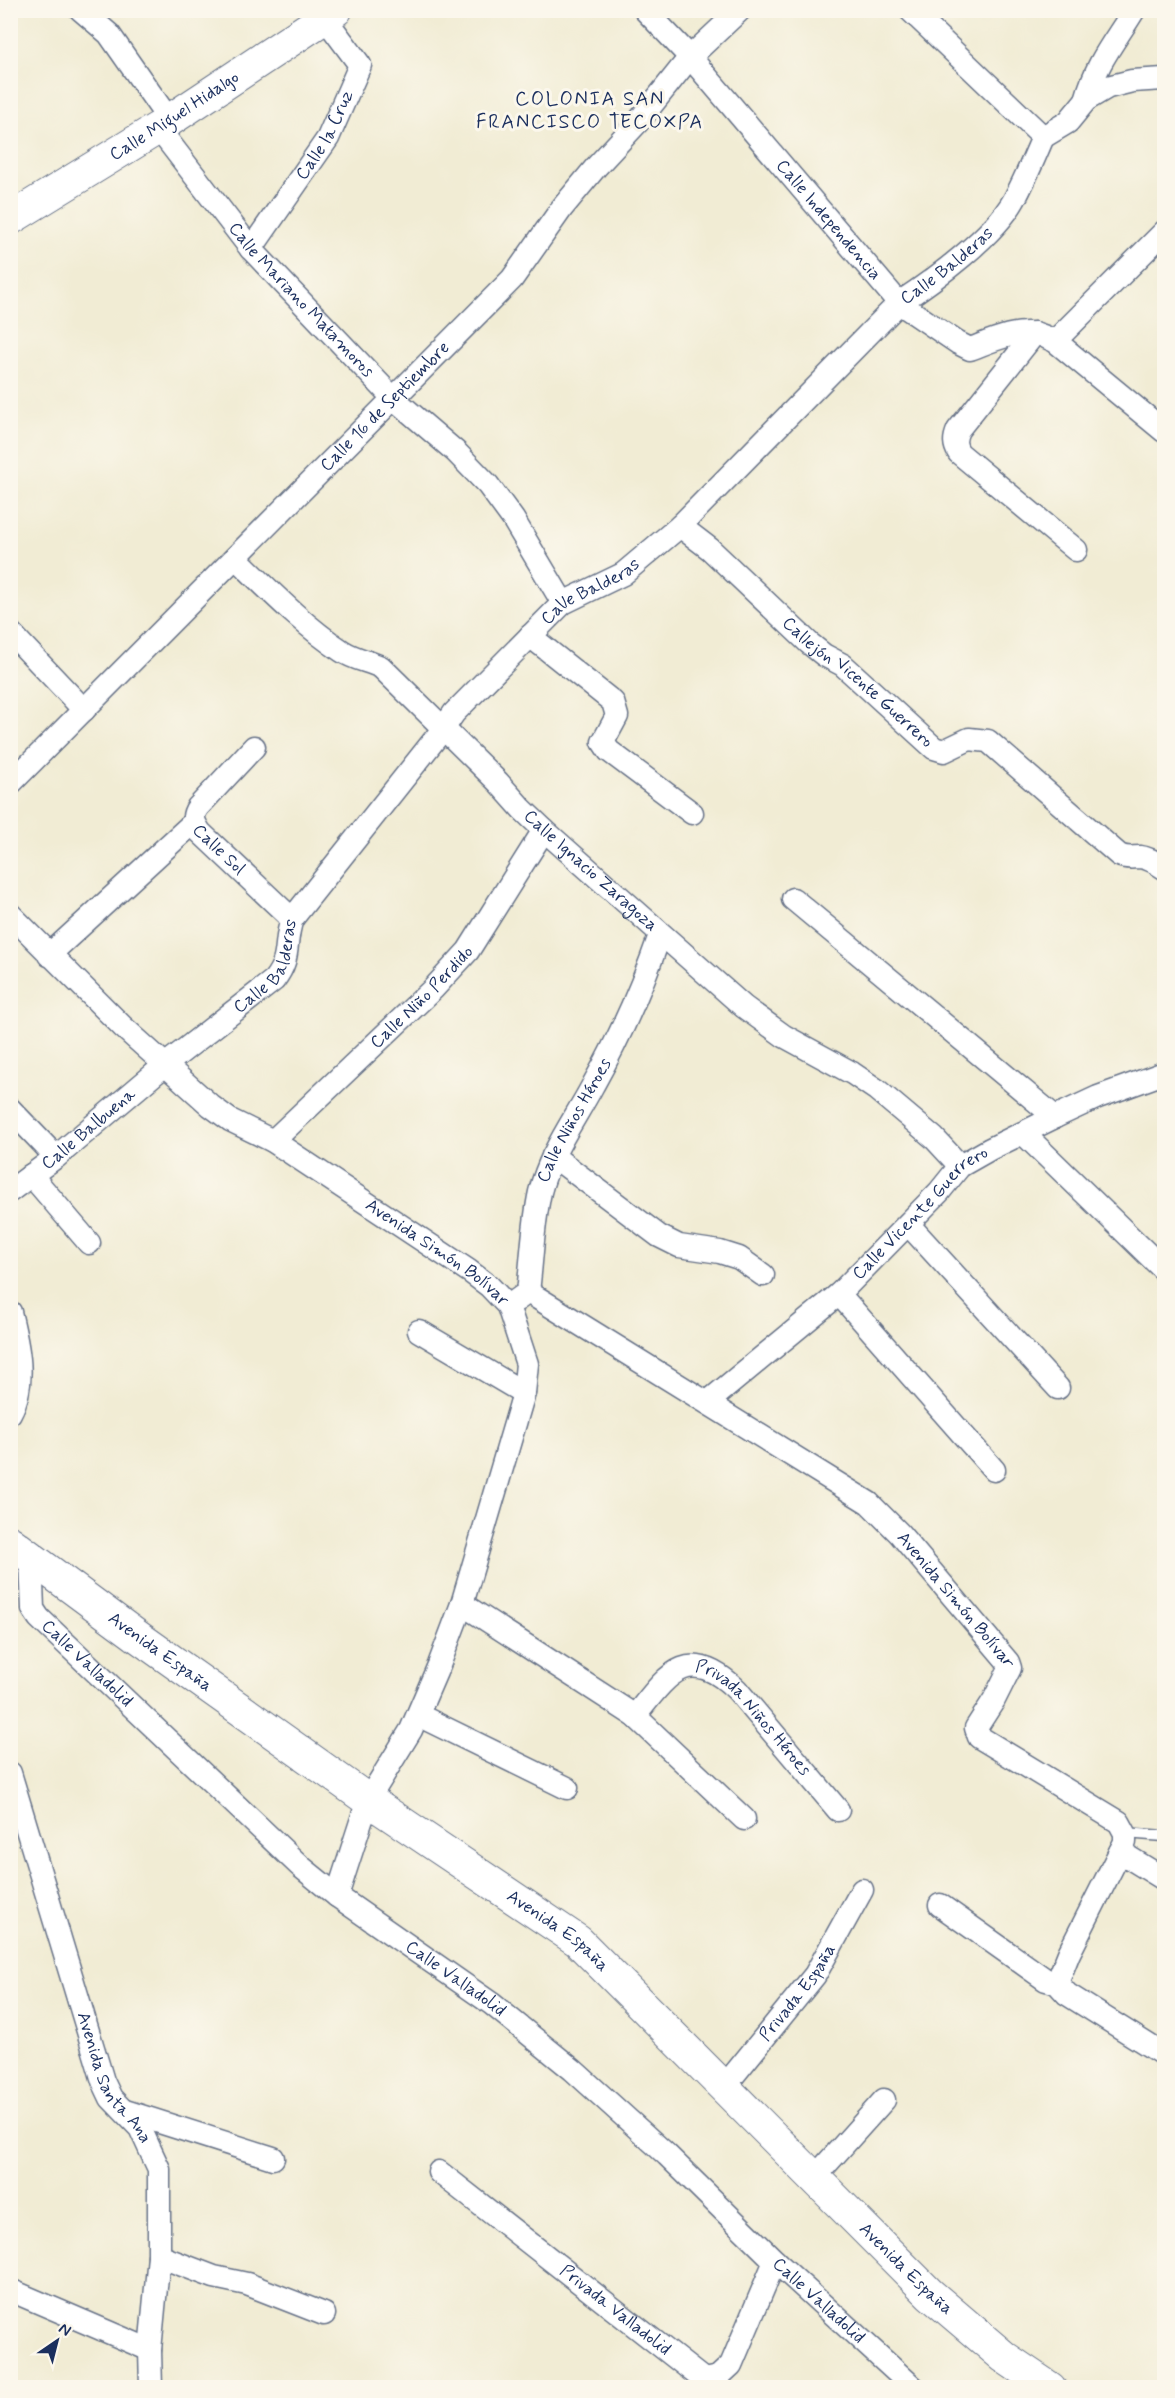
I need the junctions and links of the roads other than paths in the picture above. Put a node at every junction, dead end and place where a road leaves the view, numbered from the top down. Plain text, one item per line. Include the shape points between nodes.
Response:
1 (81, 10) edge
2 (645, 10) edge
3 (740, 10) edge
4 (910, 10) edge
5 (1134, 10) edge
6 (331, 14) edge
7 (690, 57) junction
8 (1164, 79) edge
9 (1086, 100) junction
10 (163, 124) junction
11 (1043, 137) junction
12 (10, 219) edge
13 (1164, 232) edge
14 (251, 249) junction
15 (899, 303) junction
16 (1045, 337) junction
17 (393, 398) junction
18 (1164, 431) edge
19 (680, 526) junction
20 (1076, 550) dead end
21 (236, 558) junction
22 (563, 603) junction
23 (10, 632) edge
24 (530, 636) junction
25 (84, 710) junction
26 (443, 729) junction
27 (254, 747) dead end
28 (10, 784) edge
29 (692, 813) dead end
30 (194, 822) junction
31 (544, 830) junction
32 (1164, 868) edge
33 (793, 899) dead end
34 (10, 914) edge
35 (292, 918) junction
36 (660, 935) junction
37 (49, 955) junction
38 (165, 1065) junction
39 (1164, 1073) edge
40 (10, 1109) edge
41 (1055, 1117) junction
42 (1023, 1133) junction
43 (273, 1141) junction
44 (553, 1156) junction
45 (56, 1157) junction
46 (960, 1166) junction
47 (31, 1175) junction
48 (10, 1191) edge
49 (908, 1224) junction
50 (89, 1243) dead end
51 (1164, 1270) edge
52 (764, 1275) dead end
53 (528, 1292) junction
54 (839, 1294) junction
55 (508, 1306) junction
56 (10, 1312) edge
57 (419, 1331) dead end
58 (1058, 1388) dead end
59 (524, 1393) junction
60 (708, 1402) junction
61 (10, 1413) edge
62 (994, 1470) dead end
63 (21, 1549) edge
64 (462, 1604) junction
65 (418, 1715) junction
66 (635, 1716) junction
67 (10, 1773) edge
68 (567, 1788) dead end
69 (368, 1800) junction
70 (838, 1810) dead end
71 (744, 1819) dead end
72 (1164, 1836) edge
73 (1123, 1843) junction
74 (1164, 1878) edge
75 (862, 1890) dead end
76 (337, 1896) junction
77 (940, 1905) dead end
78 (1057, 1983) junction
79 (1164, 2055) edge
80 (724, 2087) junction
81 (884, 2100) dead end
82 (124, 2111) junction
83 (273, 2158) dead end
84 (439, 2172) dead end
85 (814, 2178) junction
86 (159, 2256) junction
87 (775, 2261) junction
88 (10, 2290) edge
89 (324, 2314) dead end
90 (150, 2350) junction
91 (151, 2388) edge
92 (914, 2388) edge
93 (1050, 2388) edge

1 - 10 street, Calle Mariano Matamoros via 110,34
2 - 7 street, Calle Independencia
3 - 7 street, Calle 16 de Septiembre
4 - 11 street
5 - 9 street via 1105,52
6 - 10 street, Calle Miguel Hidalgo
6 - 14 street, Calle la Cruz via 360,65 328,138
7 - 15 street, Calle Independencia
7 - 17 street, Calle 16 de Septiembre via 562,208 513,279
8 - 9 street via 1108,87
9 - 11 street via 1068,123
10 - 12 street, Calle Miguel Hidalgo
10 - 14 street, Calle Mariano Matamoros
11 - 15 street, Calle Balderas via 1014,200 997,225
13 - 16 street
14 - 17 street, Calle Mariano Matamoros
15 - 16 street, Calle Independencia via 970,349 1002,338
15 - 19 street, Calle Balderas
16 - 18 street
16 - 20 street via 958,430 955,446
17 - 21 street, Calle 16 de Septiembre
17 - 22 street, Calle Mariano Matamoros via 488,484
19 - 22 street, Calle Balderas via 623,574
19 - 32 street, Callejón Vicente Guerrero via 710,549 809,643 843,665 934,748 944,751 969,739 988,741 1119,855 1151,860
21 - 25 street, Calle 16 de Septiembre
21 - 26 street, Calle Ignacio Zaragoza via 342,651 381,667
22 - 24 street, Calle Balderas
23 - 25 street
24 - 26 street, Calle Balderas
24 - 29 street via 614,702 617,716 603,742 609,752
25 - 28 street, Calle 16 de Septiembre
26 - 31 street, Calle Ignacio Zaragoza
26 - 35 street, Calle Balderas
27 - 30 street, Calle Sol via 198,807
30 - 35 street, Calle Sol
30 - 37 street
31 - 36 street, Calle Ignacio Zaragoza
31 - 43 street, Calle Niño Perdido via 468,951 434,989
33 - 41 street
34 - 37 street, Avenida Simón Bolívar
35 - 38 street, Calle Balderas via 285,966 274,980
36 - 44 street, Calle Niños Héroes via 643,985
36 - 46 street, Calle Ignacio Zaragoza via 766,1023 877,1090 934,1138
37 - 38 street, Avenida Simón Bolívar
38 - 43 street, Avenida Simón Bolívar via 230,1120
38 - 45 street, Calle Balbuena
39 - 41 street, Calle Vicente Guerrero
40 - 45 street
41 - 42 street, Calle Vicente Guerrero
42 - 46 street, Calle Vicente Guerrero
42 - 51 street
43 - 55 street, Avenida Simón Bolívar via 469,1271
44 - 52 street via 659,1236 679,1246 739,1257
44 - 53 street, Calle Niños Héroes via 540,1192
45 - 47 street, Calle Balbuena
46 - 49 street, Calle Vicente Guerrero
47 - 48 street, Calle Balbuena
47 - 50 street
49 - 54 street, Calle Vicente Guerrero
49 - 58 street
53 - 55 street
53 - 60 street, Avenida Simón Bolívar
54 - 60 street, Calle Vicente Guerrero
54 - 62 street
55 - 59 street, Avenida Simón Bolívar via 527,1364
56 - 61 street via 20,1375 18,1398
57 - 59 street
59 - 64 street, Avenida Simón Bolívar
60 - 73 street, Avenida Simón Bolívar via 857,1495 884,1517 1008,1662 1006,1679 976,1728 979,1737 1119,1822
63 - 69 street, Avenida España
63 - 76 street, Calle Valladolid via 33,1609 39,1618 300,1866
64 - 65 street, Avenida Simón Bolívar
64 - 66 street
65 - 68 street
65 - 69 street, Avenida Simón Bolívar
66 - 70 street, Privada Niños Héroes via 663,1680 678,1669 697,1665 722,1676
66 - 71 street
67 - 82 street, Avenida Santa Ana via 95,2060 111,2098
69 - 76 street, Avenida Simón Bolívar
69 - 80 street, Avenida España via 578,1941
72 - 73 lane
73 - 74 street, Avenida Simón Bolívar
73 - 78 street
75 - 80 street, Privada España via 815,1975
76 - 87 street, Calle Valladolid via 492,2004 573,2070
77 - 78 street via 1046,1980
78 - 79 street via 1067,1994
80 - 85 street, Avenida España
81 - 85 street
82 - 83 street
82 - 86 street, Avenida Santa Ana via 140,2128 159,2169
84 - 87 street, Privada Valladolid via 704,2380 718,2377 731,2365
85 - 93 street, Avenida España via 930,2294 1004,2357
86 - 89 street
86 - 90 street, Avenida Santa Ana
87 - 92 street, Calle Valladolid
88 - 90 street
90 - 91 street, Avenida Santa Ana

